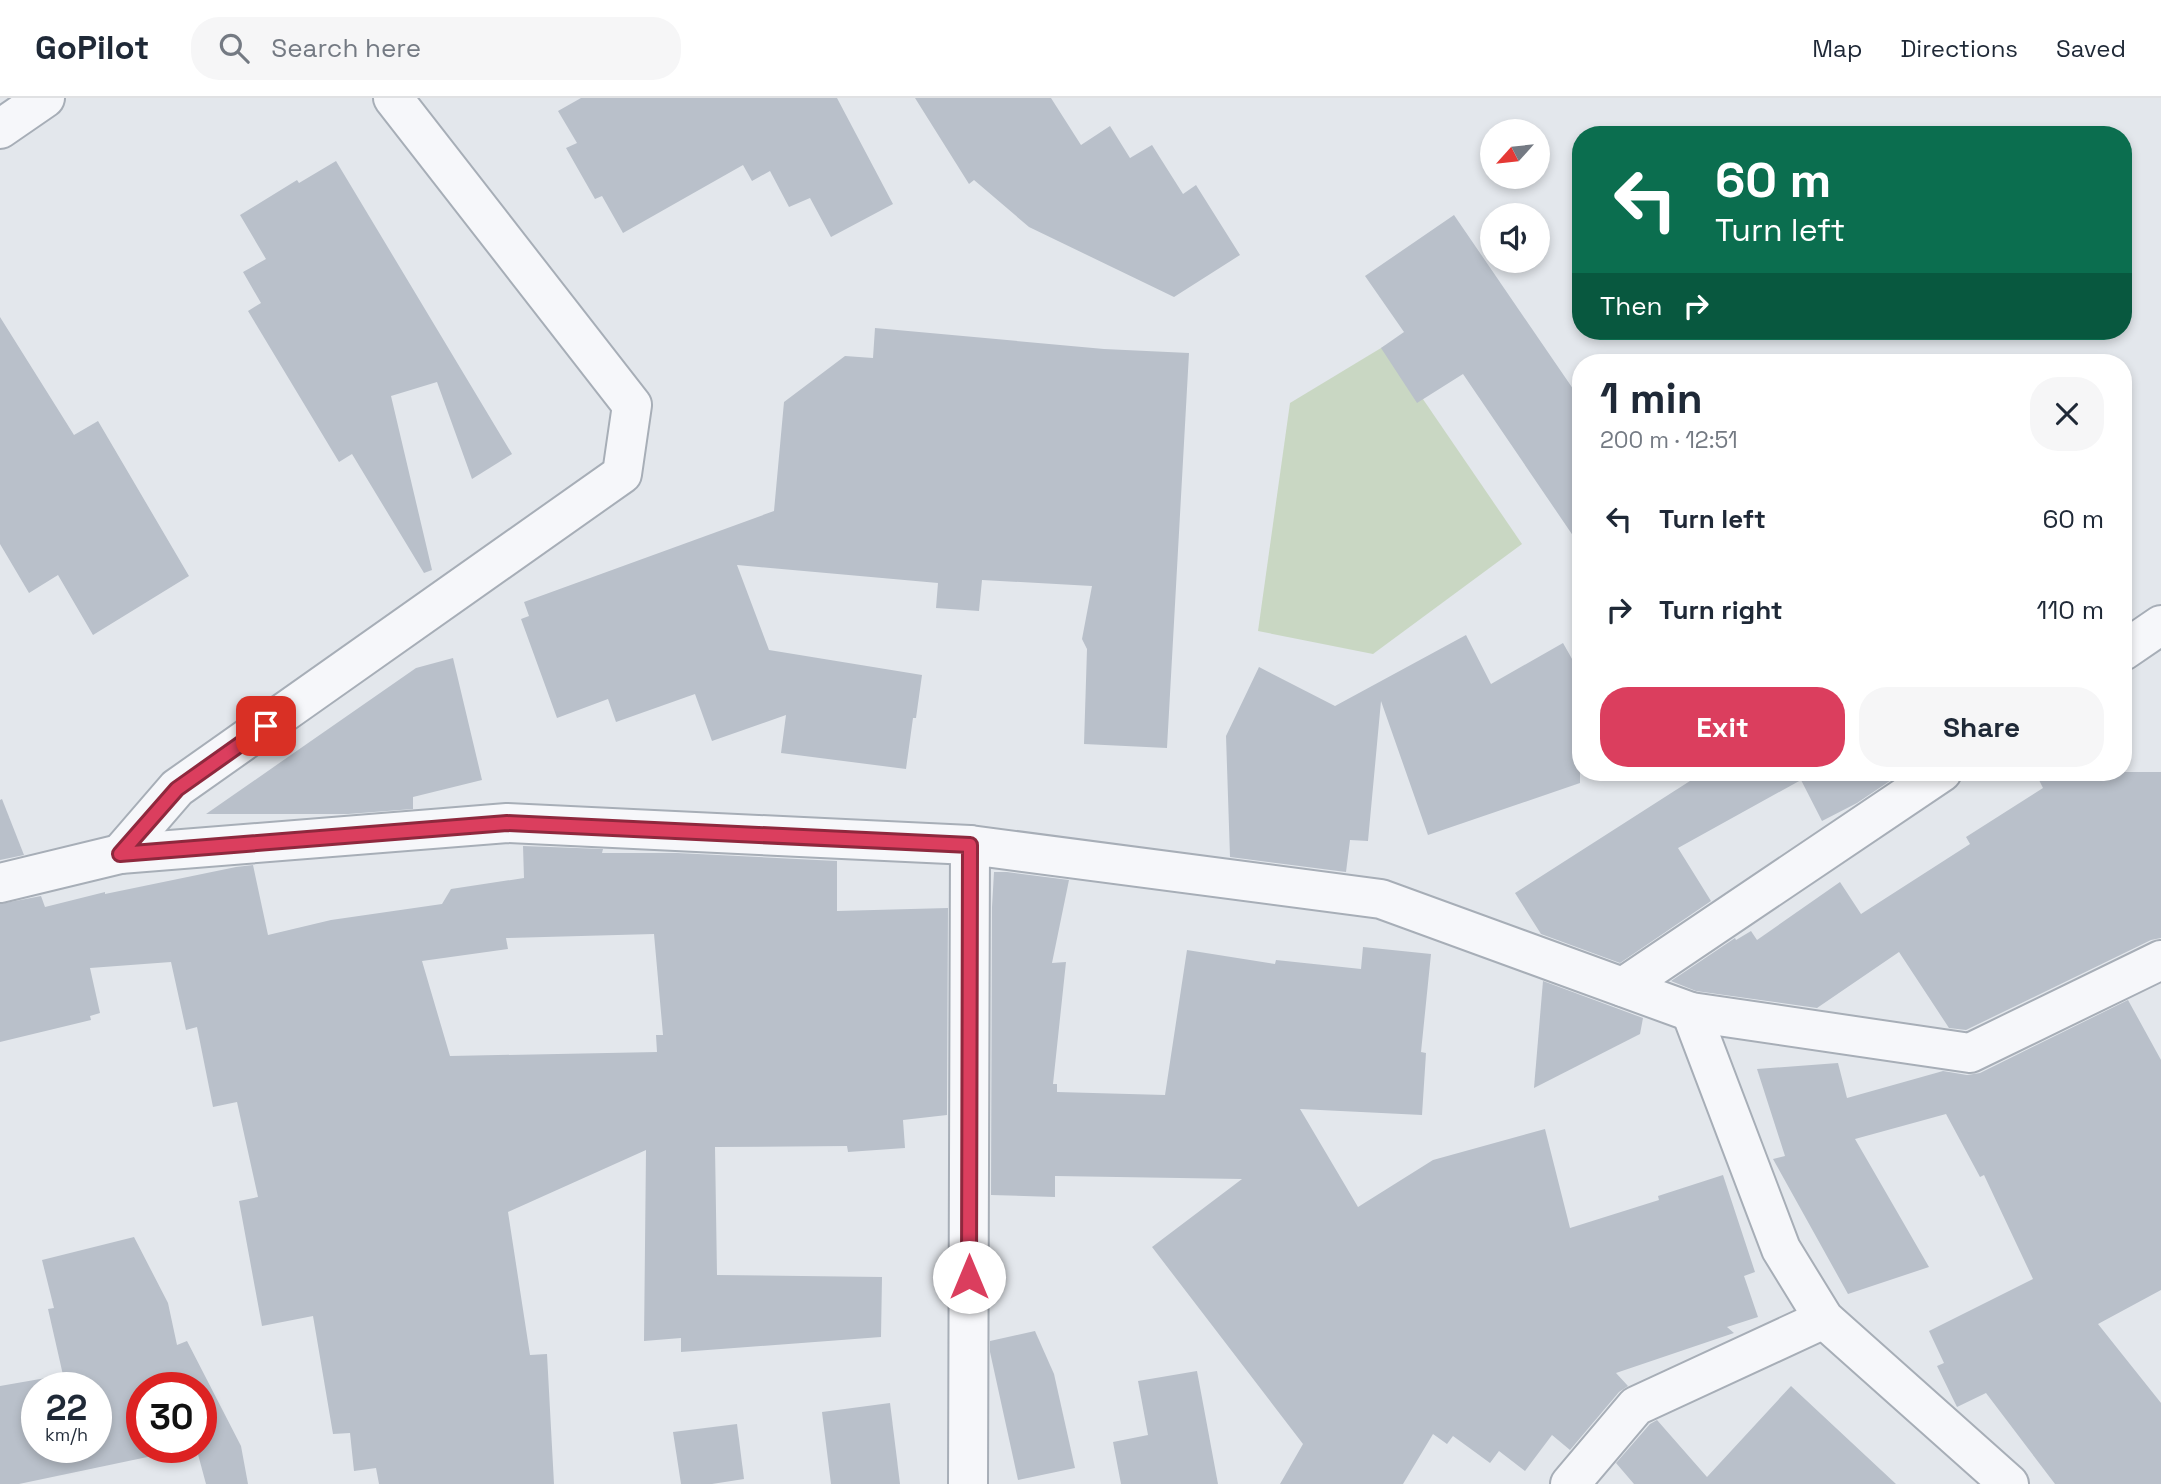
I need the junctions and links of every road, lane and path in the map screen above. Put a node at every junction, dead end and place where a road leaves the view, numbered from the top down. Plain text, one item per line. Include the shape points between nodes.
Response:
1 (45, 98) edge
2 (393, 98) edge
3 (0, 129) edge
4 (2161, 625) edge
5 (2132, 645) edge
6 (1929, 781) edge
7 (970, 845) junction
8 (120, 854) junction
9 (0, 883) edge
10 (2161, 960) edge
11 (1623, 987) junction
12 (1691, 1012) junction
13 (1824, 1319) junction
14 (968, 1484) edge
15 (1570, 1484) edge
16 (2008, 1484) edge

1 - 3 street
2 - 8 street via 632,405 622,474 177,789
4 - 5 street
6 - 11 street
7 - 8 street via 507,823
7 - 11 street via 1381,899
7 - 14 street
8 - 9 street
10 - 12 street via 1970,1053
11 - 12 street
12 - 13 street via 1781,1249
13 - 15 street via 1636,1406
13 - 16 street

